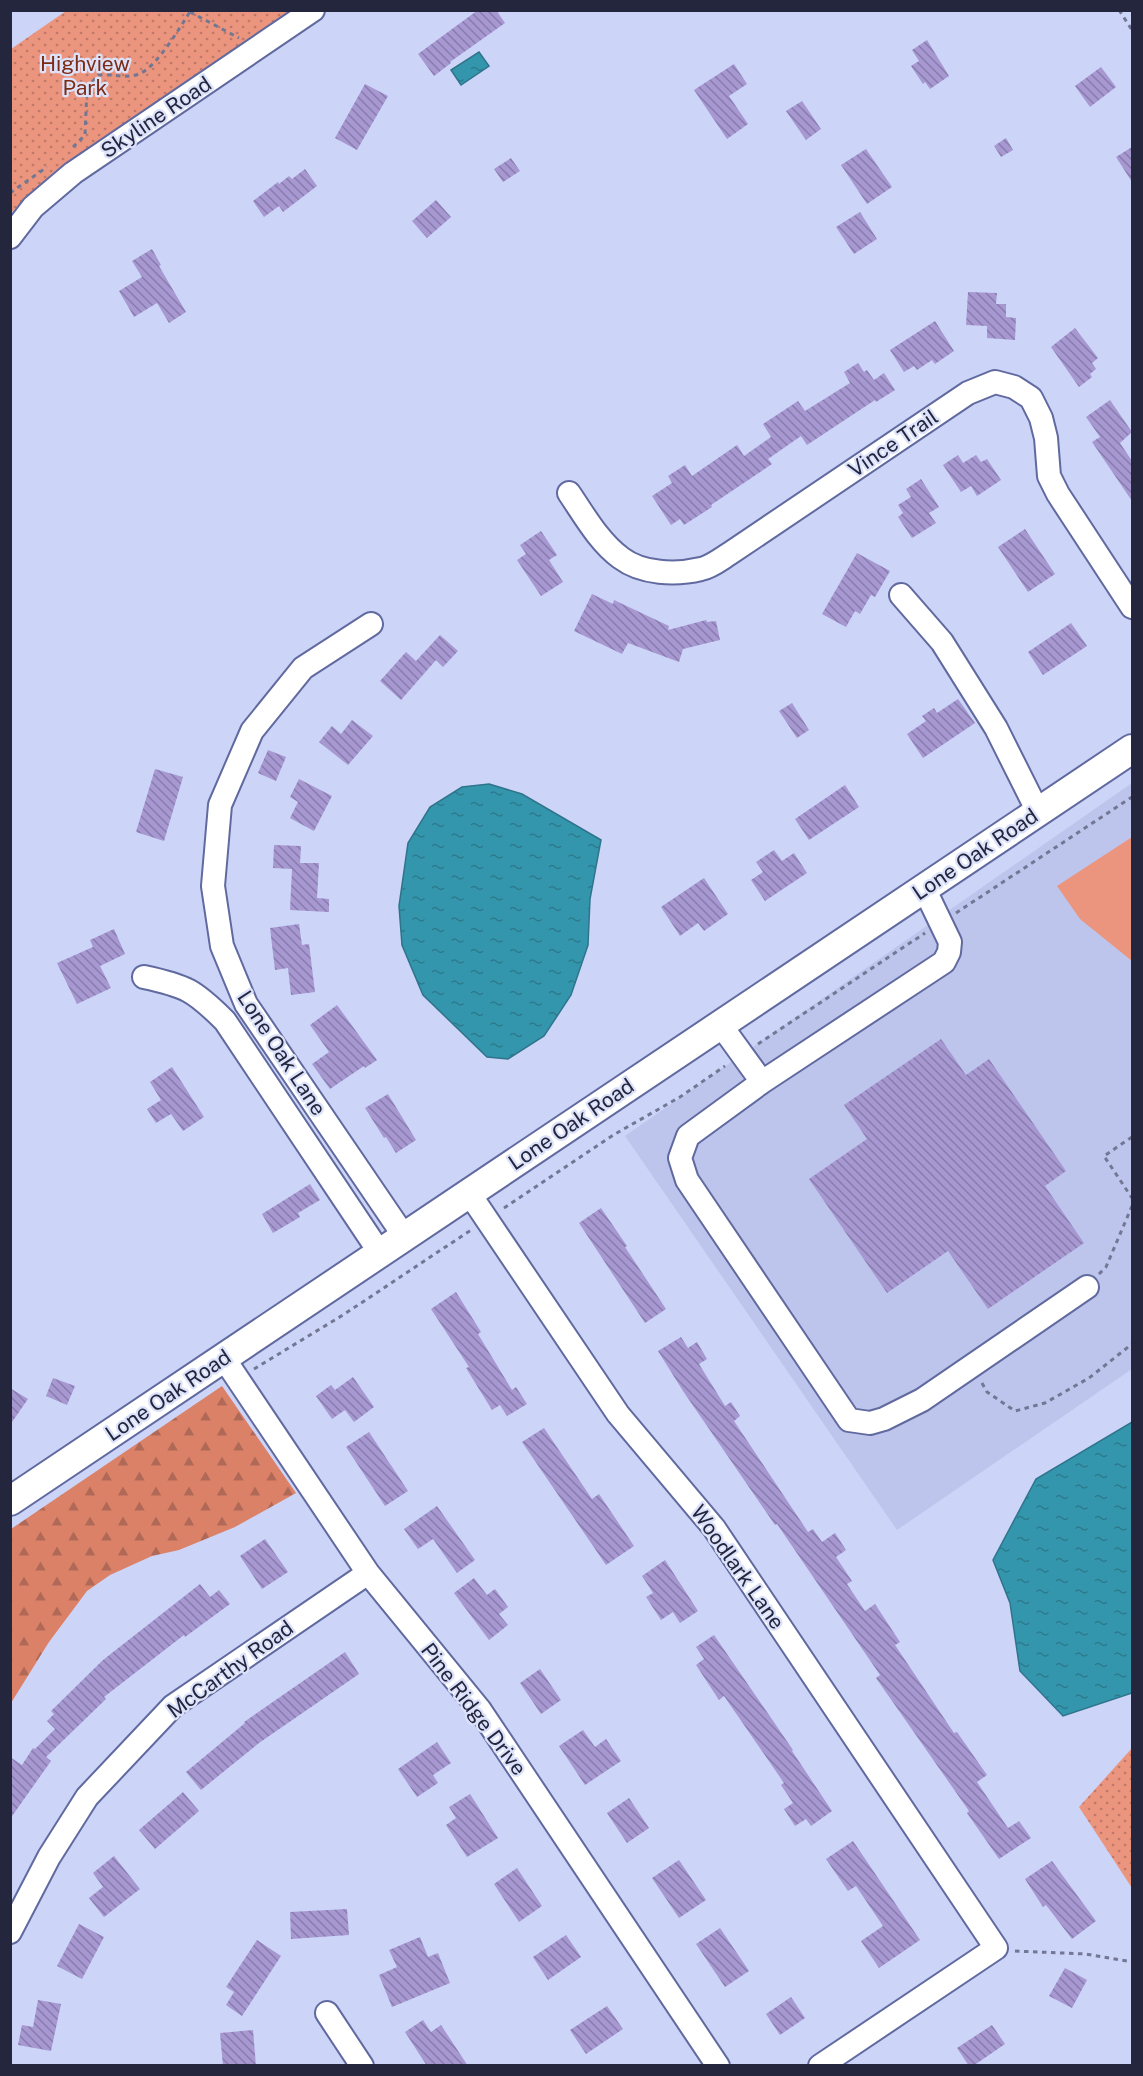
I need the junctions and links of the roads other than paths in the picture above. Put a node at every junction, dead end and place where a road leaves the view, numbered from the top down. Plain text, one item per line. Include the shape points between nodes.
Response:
1 (313, 10) edge
2 (10, 237) edge
3 (569, 493) dead end
4 (901, 595) dead end
5 (1132, 607) edge
6 (371, 624) dead end
7 (1132, 748) edge
8 (1038, 812) junction
9 (924, 888) junction
10 (144, 977) dead end
11 (720, 1024) junction
12 (762, 1082) junction
13 (469, 1193) junction
14 (404, 1236) junction
15 (380, 1253) junction
16 (1087, 1287) road end
17 (230, 1368) junction
18 (10, 1501) edge
19 (368, 1573) junction
20 (10, 1932) edge
21 (327, 2013) dead end
22 (362, 2066) edge
23 (718, 2066) edge
24 (820, 2066) edge

1 - 2 street, Skyline Road via 73,173 33,207
3 - 5 street, Vince Trail via 600,539 621,559 646,570 672,573 703,569 968,393 995,382 1014,387 1031,398 1046,438 1049,476
4 - 8 street via 942,642 996,728
6 - 14 street, Lone Oak Lane via 303,668 252,731 220,805 213,886 222,946 246,1004
7 - 8 main road, Lone Oak Road
8 - 9 main road, Lone Oak Road
9 - 11 main road, Lone Oak Road
9 - 12 street via 950,942 944,962
10 - 15 street via 179,985 203,999 225,1021
11 - 12 street
11 - 13 main road, Lone Oak Road
12 - 16 street via 688,1136 680,1158 687,1180 849,1420 870,1423 922,1400
13 - 14 main road, Lone Oak Road
13 - 24 street, Woodlark Lane via 618,1414 714,1528 996,1948
14 - 15 main road, Lone Oak Road
15 - 17 main road, Lone Oak Road
17 - 18 main road, Lone Oak Road
17 - 19 street, Pine Ridge Drive
19 - 20 street, McCarthy Road via 173,1706 87,1797
19 - 23 street, Pine Ridge Drive via 480,1710
21 - 22 street

